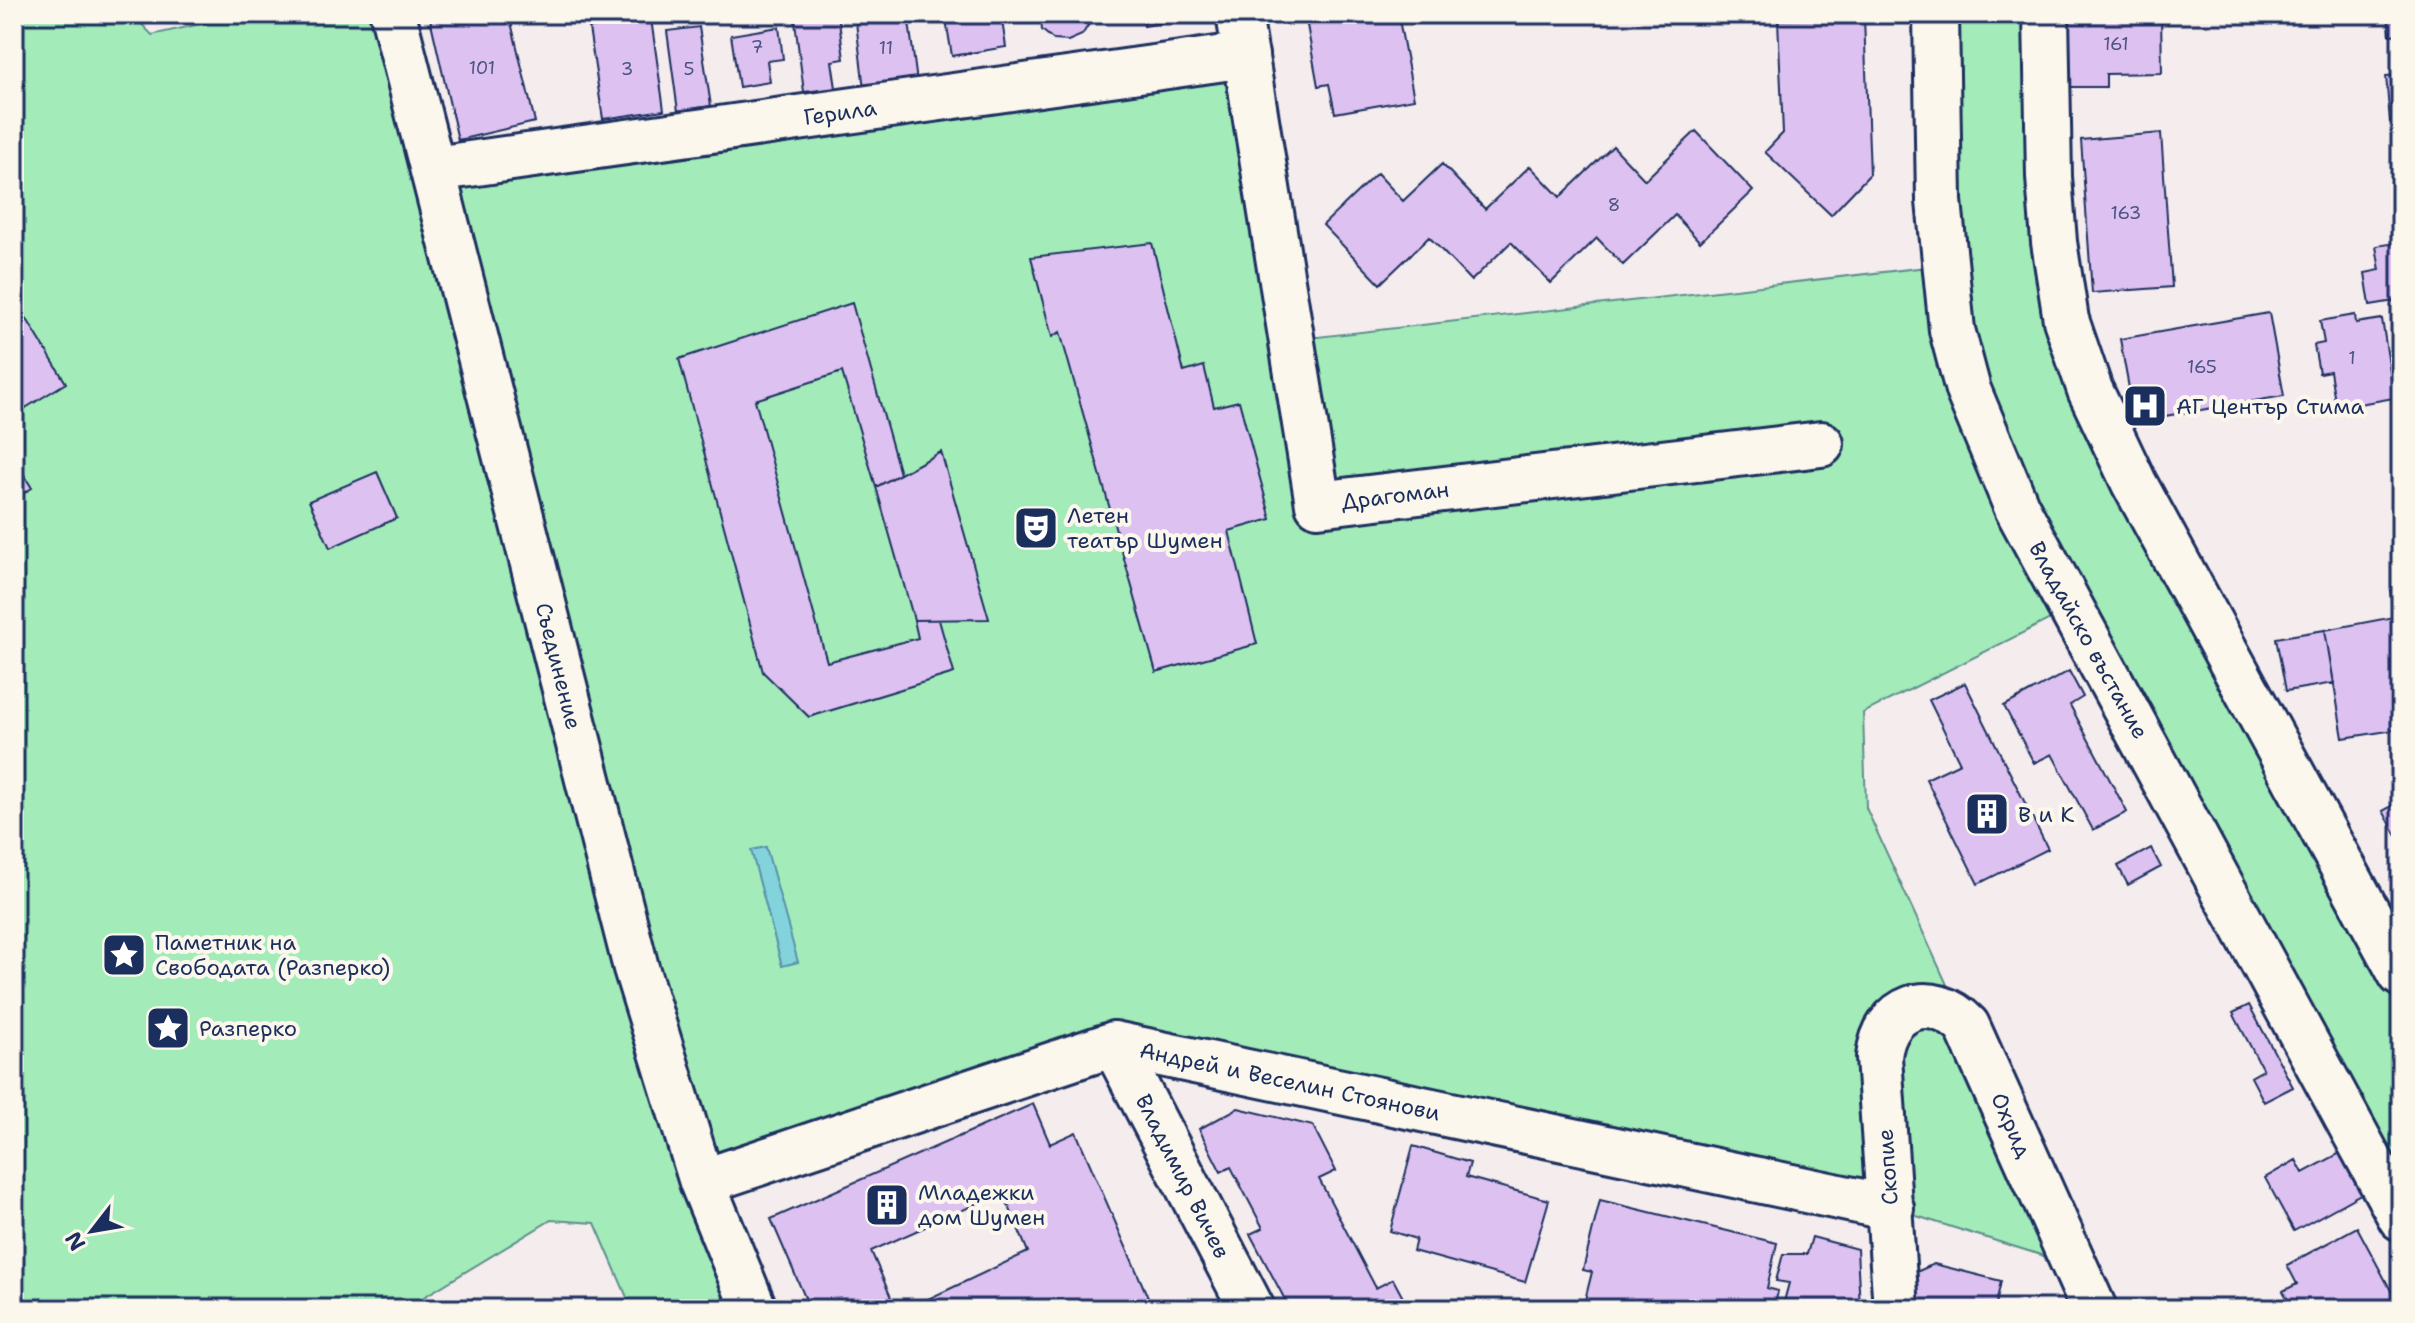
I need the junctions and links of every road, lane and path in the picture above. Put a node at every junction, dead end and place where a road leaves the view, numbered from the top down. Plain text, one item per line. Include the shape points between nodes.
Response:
1 (393, 14) edge
2 (1936, 14) edge
3 (2046, 14) edge
4 (1243, 34) edge
5 (434, 169) junction
6 (1821, 444) dead end
7 (2401, 974) edge
8 (1888, 1026) joint
9 (1114, 1044) junction
10 (702, 1182) junction
11 (1891, 1208) junction
12 (2401, 1218) edge
13 (754, 1309) edge
14 (1252, 1309) edge
15 (1896, 1309) edge
16 (2094, 1309) edge

1 - 5 street, Съединение
2 - 12 street, Владайско въстание via 1939,201 1952,330 1968,390 2017,508
3 - 7 street via 2054,242 2066,320 2090,390 2141,497
4 - 5 street, Герила
4 - 6 street, Драгоман via 1318,504
5 - 10 street, Съединение via 611,873
8 - 11 street, Скопие via 1879,1057
8 - 16 street, Охрид via 1913,1007 1928,1005 1957,1015 1967,1026
9 - 10 street, Андрей и Веселин Стоянови
9 - 11 street, Андрей и Веселин Стоянови
9 - 14 street, Владимир Вичев
10 - 13 street, Съединение
11 - 15 street, Скопие

